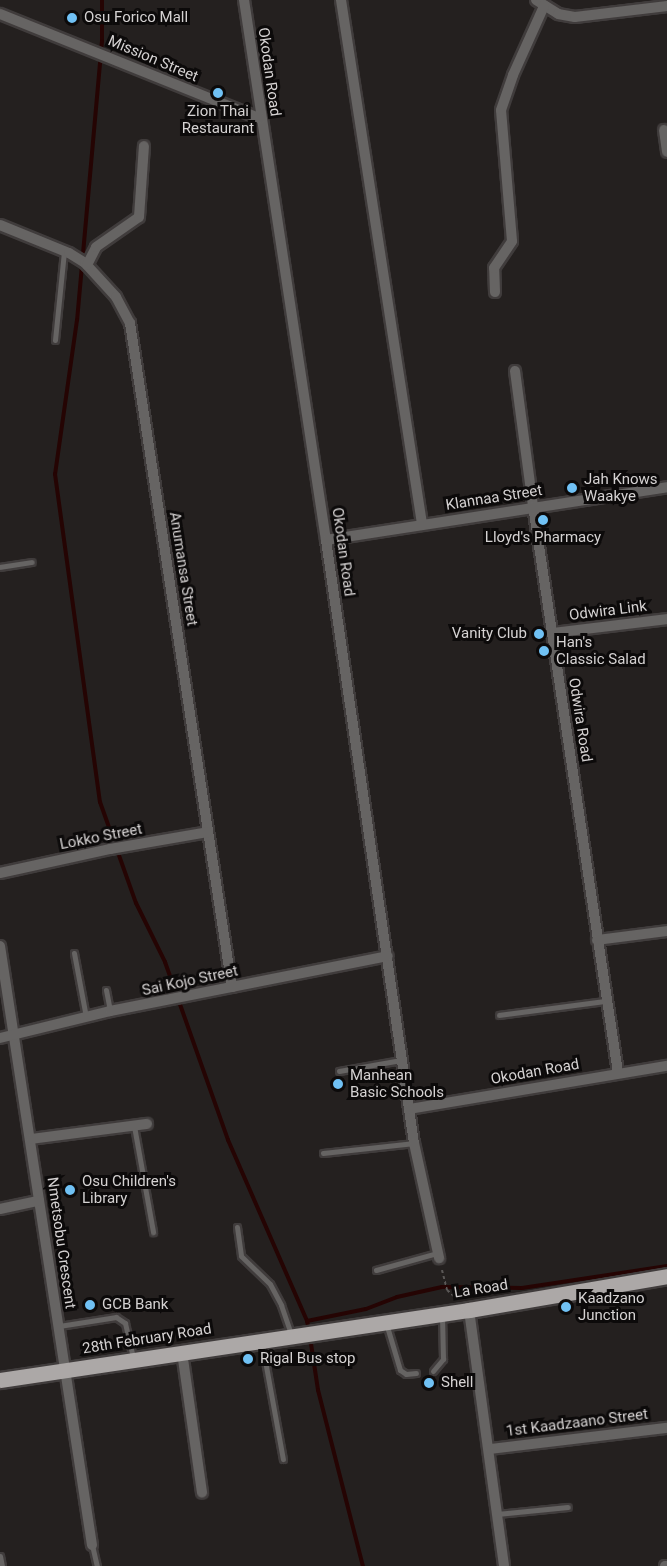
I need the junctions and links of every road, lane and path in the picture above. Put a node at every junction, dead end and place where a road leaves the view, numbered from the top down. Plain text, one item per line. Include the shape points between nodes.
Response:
1 (244, 0) edge
2 (341, 0) edge
3 (540, 3) edge
4 (662, 4) edge
5 (0, 14) edge
6 (261, 119) junction
7 (664, 130) dead end
8 (144, 146) dead end
9 (667, 152) edge
10 (0, 225) edge
11 (67, 252) junction
12 (86, 264) junction
13 (495, 292) dead end
14 (55, 340) dead end
15 (516, 371) dead end
16 (667, 487) edge
17 (533, 506) junction
18 (422, 524) junction
19 (326, 540) junction
20 (32, 562) dead end
21 (0, 567) edge
22 (667, 619) edge
23 (552, 633) junction
24 (208, 832) junction
25 (0, 873) edge
26 (667, 931) edge
27 (597, 940) junction
28 (0, 946) edge
29 (74, 953) dead end
30 (388, 956) junction
31 (232, 987) junction
32 (106, 990) dead end
33 (606, 1001) junction
34 (110, 1011) junction
35 (499, 1015) dead end
36 (86, 1017) junction
37 (15, 1035) junction
38 (0, 1038) edge
39 (401, 1060) junction
40 (667, 1066) edge
41 (339, 1071) dead end
42 (618, 1073) junction
43 (409, 1109) junction
44 (147, 1124) dead end
45 (134, 1126) junction
46 (31, 1139) junction
47 (414, 1143) junction
48 (323, 1153) dead end
49 (39, 1201) junction
50 (0, 1209) edge
51 (237, 1227) dead end
52 (153, 1232) dead end
53 (438, 1255) junction
54 (376, 1270) dead end
55 (667, 1276) edge
56 (447, 1290) dead end
57 (469, 1310) junction
58 (442, 1313) junction
59 (386, 1321) junction
60 (57, 1326) junction
61 (296, 1335) junction
62 (261, 1340) junction
63 (182, 1352) junction
64 (134, 1359) junction
65 (65, 1371) junction
66 (434, 1371) dead end
67 (416, 1373) dead end
68 (0, 1380) edge
69 (667, 1428) edge
70 (490, 1449) junction
71 (283, 1459) dead end
72 (202, 1493) dead end
73 (568, 1507) dead end
74 (497, 1514) junction
75 (92, 1545) joint
76 (0, 1556) edge
77 (2, 1566) edge
78 (96, 1566) edge
79 (504, 1566) edge

1 - 6 street, Okodan Road
2 - 18 street
3 - 4 street via 558,14 575,17
3 - 13 street via 501,110 512,240 494,268
5 - 6 street, Mission Street
6 - 19 street, Okodan Road
7 - 9 street
8 - 12 street via 139,217 96,247
10 - 11 street, Anumansa Street
11 - 12 street, Anumansa Street
11 - 14 lane
12 - 24 street, Anumansa Street via 116,297 129,324
15 - 17 street, Odwira Road
16 - 17 street, Klannaa Street
17 - 18 street, Klannaa Street
17 - 23 street, Odwira Road
18 - 19 street, Klannaa Street
19 - 30 street, Okodan Road
20 - 21 lane
22 - 23 street, Odwira Link
23 - 27 street, Odwira Road
24 - 25 street, Lokko Street
24 - 31 street, Anumansa Street
26 - 27 street
27 - 33 street, Odwira Road
28 - 37 street, Nmetsobu Crescent
29 - 36 lane
30 - 31 street, Sai Kojo Street
30 - 39 street, Okodan Road
31 - 34 street, Sai Kojo Street
32 - 34 lane
33 - 35 lane
33 - 42 street, Odwira Road
34 - 36 street, Sai Kojo Street
36 - 37 street, Sai Kojo Street
37 - 38 street, Sai Kojo Street
37 - 46 street, Nmetsobu Crescent
39 - 41 lane
39 - 43 street, Okodan Road
40 - 42 street, Okodan Road
42 - 43 street, Okodan Road
43 - 47 street, Okodan Road
44 - 45 street
45 - 46 street
45 - 52 lane
46 - 49 street, Nmetsobu Crescent
47 - 48 lane
47 - 53 street, Okodan Road
49 - 50 street
49 - 60 street, Nmetsobu Crescent
51 - 61 lane via 241,1256 270,1284
53 - 54 lane
53 - 56 path
55 - 57 main road, La Road
57 - 58 main road, La Road
57 - 70 street
58 - 59 main road, La Road
58 - 66 lane via 443,1359
59 - 61 main road, La Road
59 - 67 lane via 400,1370
60 - 64 lane via 121,1319
60 - 65 street, Nmetsobu Crescent
61 - 62 main road, 28th February Road
62 - 63 main road, 28th February Road
62 - 71 lane
63 - 64 main road, 28th February Road
63 - 72 street
64 - 65 main road, 28th February Road
65 - 68 main road, 28th February Road
65 - 75 street, Nmetsobu Crescent
69 - 70 street, 1st Kaadzaano Street
70 - 74 street
73 - 74 lane
74 - 79 street
75 - 78 lane
76 - 77 lane

